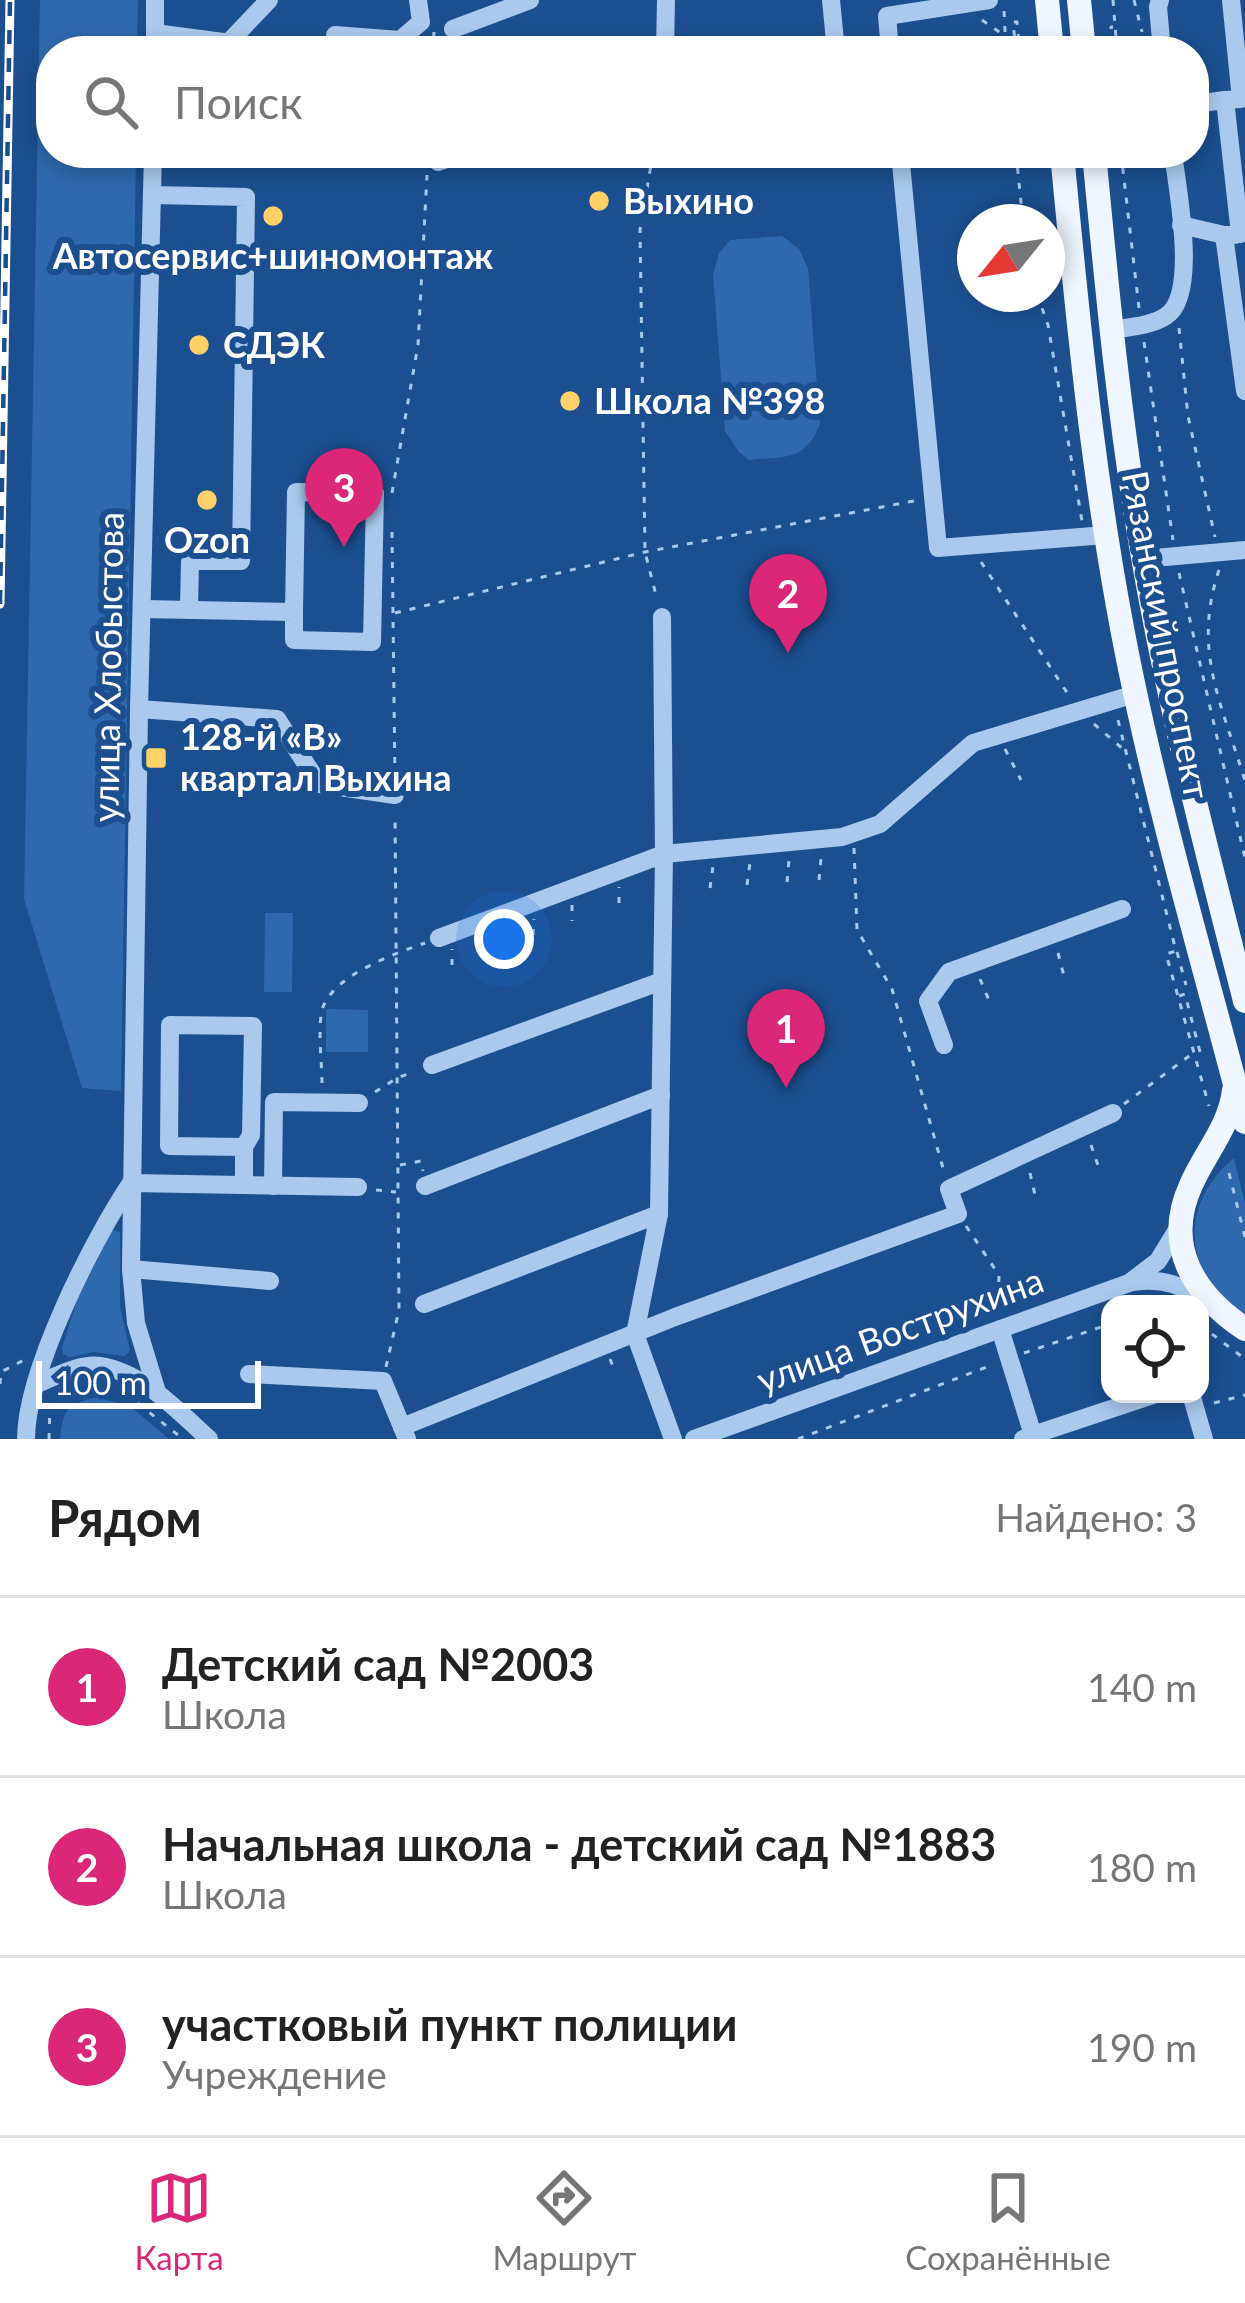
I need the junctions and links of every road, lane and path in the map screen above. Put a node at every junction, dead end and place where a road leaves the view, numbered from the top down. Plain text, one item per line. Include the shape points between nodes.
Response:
1 (155, 0) edge
2 (269, 0) edge
3 (418, 0) edge
4 (530, 0) edge
5 (666, 0) edge
6 (831, 0) edge
7 (989, 0) edge
8 (1003, 0) edge
9 (1047, 0) edge
10 (1079, 0) edge
11 (1113, 0) edge
12 (1134, 0) edge
13 (1160, 0) edge
14 (1231, 0) edge
15 (962, 4) junction
16 (453, 29) dead end
17 (335, 35) dead end
18 (1005, 35) joint
19 (155, 36) edge
20 (235, 36) edge
21 (348, 36) edge
22 (405, 36) edge
23 (665, 36) edge
24 (835, 36) edge
25 (889, 36) edge
26 (1051, 36) edge
27 (1083, 36) edge
28 (1114, 36) edge
29 (1149, 36) edge
30 (1155, 36) edge
31 (1221, 95) junction
32 (1209, 99) edge
33 (1237, 151) edge
34 (154, 168) edge
35 (433, 168) edge
36 (650, 168) edge
37 (901, 168) edge
38 (1018, 168) edge
39 (1063, 168) edge
40 (1096, 168) edge
41 (1123, 168) edge
42 (1175, 168) edge
43 (153, 195) junction
44 (1021, 204) edge
45 (1181, 226) junction
46 (1236, 234) edge
47 (1131, 239) dead end
48 (1237, 270) edge
49 (1112, 330) junction
50 (1245, 391) edge
51 (392, 494) dead end
52 (933, 498) junction
53 (392, 518) dead end
54 (1106, 535) junction
55 (970, 545) junction
56 (645, 552) junction
57 (1243, 557) edge
58 (1143, 559) junction
59 (142, 609) junction
60 (189, 610) junction
61 (294, 612) junction
62 (393, 613) junction
63 (662, 617) joint
64 (1136, 694) junction
65 (139, 710) junction
66 (1079, 710) junction
67 (998, 735) junction
68 (1124, 750) dead end
69 (1021, 780) dead end
70 (395, 795) junction
71 (853, 833) junction
72 (823, 839) junction
73 (791, 842) junction
74 (752, 846) junction
75 (715, 849) junction
76 (664, 854) junction
77 (820, 880) dead end
78 (787, 882) dead end
79 (747, 885) dead end
80 (710, 888) dead end
81 (1123, 909) dead end
82 (1053, 936) junction
83 (439, 938) joint
84 (1176, 951) dead end
85 (396, 953) junction
86 (973, 964) junction
87 (1065, 980) dead end
88 (662, 981) junction
89 (1186, 986) dead end
90 (1245, 1001) edge
91 (1193, 1002) dead end
92 (991, 1005) dead end
93 (944, 1045) dead end
94 (1192, 1054) junction
95 (432, 1065) joint
96 (397, 1078) junction
97 (1234, 1082) junction
98 (661, 1095) junction
99 (322, 1103) junction
100 (359, 1103) joint
101 (1208, 1106) dead end
102 (1113, 1113) joint
103 (1245, 1122) edge
104 (1084, 1126) junction
105 (1245, 1132) edge
106 (244, 1147) junction
107 (1025, 1154) junction
108 (398, 1166) junction
109 (1199, 1170) junction
110 (1100, 1172) dead end
111 (1229, 1173) dead end
112 (131, 1183) junction
113 (244, 1185) junction
114 (273, 1186) junction
115 (424, 1186) joint
116 (358, 1187) joint
117 (949, 1189) junction
118 (398, 1192) junction
119 (1034, 1195) dead end
120 (659, 1214) junction
121 (958, 1214) junction
122 (1181, 1224) junction
123 (1245, 1237) edge
124 (131, 1269) junction
125 (270, 1281) dead end
126 (1129, 1283) junction
127 (424, 1304) dead end
128 (994, 1323) junction
129 (1228, 1323) edge
130 (1101, 1327) edge
131 (635, 1334) junction
132 (49, 1348) junction
133 (1009, 1358) junction
134 (1245, 1359) edge
135 (249, 1374) dead end
136 (383, 1381) junction
137 (0, 1384) edge
138 (37, 1384) junction
139 (118, 1387) dead end
140 (158, 1392) junction
141 (55, 1395) dead end
142 (1245, 1395) edge
143 (1209, 1399) edge
144 (1129, 1403) edge
145 (1194, 1403) edge
146 (404, 1433) edge
147 (1028, 1437) edge
148 (26, 1439) edge
149 (49, 1439) edge
150 (182, 1439) edge
151 (208, 1439) edge
152 (673, 1439) edge
153 (694, 1439) edge
154 (798, 1439) edge
155 (1204, 1439) edge

1 - 19 street
2 - 20 street
3 - 22 street via 421,22
4 - 16 street
5 - 23 street
6 - 24 street
7 - 15 street
8 - 18 path
9 - 26 main road
10 - 27 main road
11 - 28 path
12 - 29 path
13 - 30 street
14 - 31 street via 1241,99
15 - 18 path
15 - 25 street via 887,16
17 - 21 street
31 - 32 street
31 - 33 street
33 - 46 street
34 - 43 street, улица Хлобыстова
35 - 51 path via 418,345
36 - 56 path via 640,230
37 - 52 street
38 - 44 path
39 - 54 main road, Рязанский проспект
40 - 49 main road, Рязанский проспект
41 - 47 path
42 - 45 street
43 - 59 street, улица Хлобыстова
43 - 60 street via 246,197 241,561 190,560
45 - 46 street
45 - 49 street via 1178,305 1166,317
46 - 48 street
48 - 50 street
49 - 58 main road, Рязанский проспект
52 - 55 street via 938,548
52 - 56 path
53 - 62 path
54 - 55 street
54 - 64 main road, Рязанский проспект
55 - 66 path
56 - 62 path
56 - 63 path
57 - 58 street
58 - 90 main road, Рязанский проспект
59 - 60 street
59 - 65 street, улица Хлобыстова
60 - 61 street
61 - 61 street via 296,492 375,493 372,642 294,640
62 - 70 path
63 - 76 street
64 - 66 street
64 - 97 main road, Рязанский проспект
65 - 70 street via 277,718 319,784
65 - 112 street, улица Хлобыстова
66 - 67 street
66 - 68 path
67 - 69 path
67 - 71 street via 973,743 880,824
70 - 85 path
71 - 72 street
71 - 117 path via 856,929 892,989
72 - 73 street
72 - 77 path
73 - 74 street
73 - 78 path
74 - 75 street
74 - 79 path
75 - 76 street
75 - 80 path
76 - 83 street
76 - 88 street
81 - 82 street
82 - 86 street
82 - 87 path
83 - 85 path
84 - 89 path
85 - 96 path
85 - 99 path via 335,988 322,1010
86 - 92 path
86 - 93 street via 949,972 928,1001
88 - 95 street
88 - 98 street
91 - 94 path via 1206,1050 1200,1052 1185,994 1177,997
94 - 101 path
94 - 102 path
95 - 96 path
96 - 100 path
96 - 108 path
97 - 103 main road, Рязанский проспект
97 - 109 main road via 1226,1123
98 - 115 street
98 - 120 street
99 - 100 street
99 - 114 street via 274,1102
102 - 104 street
104 - 107 street
104 - 110 path
105 - 109 main road
106 - 106 street via 251,1135 253,1026 170,1025 169,1146
106 - 113 street
107 - 117 street
107 - 119 path
108 - 115 path via 422,1161
108 - 118 path
109 - 122 main road
111 - 123 path
112 - 113 street
112 - 124 street, улица Хлобыстова
112 - 132 street, улица Хлобыстова
113 - 114 street
114 - 116 street
116 - 118 path
117 - 121 street
118 - 136 path via 399,1310
120 - 127 street
120 - 131 street
121 - 128 path via 999,1275
121 - 131 street
122 - 126 street, улица Вострухина via 1159,1261
122 - 129 main road via 1188,1269
124 - 125 street
124 - 140 street, улица Хлобыстова via 136,1323
126 - 128 street, улица Вострухина
126 - 129 street, улица Вострухина via 1168,1281
128 - 133 street
128 - 153 street, улица Вострухина
129 - 134 path
130 - 133 path
131 - 146 street
131 - 152 street
132 - 137 path via 1,1372
132 - 138 street, улица Хлобыстова
133 - 147 street
133 - 154 path
135 - 136 street
136 - 146 street
138 - 140 street via 98,1366
138 - 148 street
139 - 150 path
140 - 151 street
141 - 149 path
142 - 143 path
144 - 147 street
145 - 155 street

